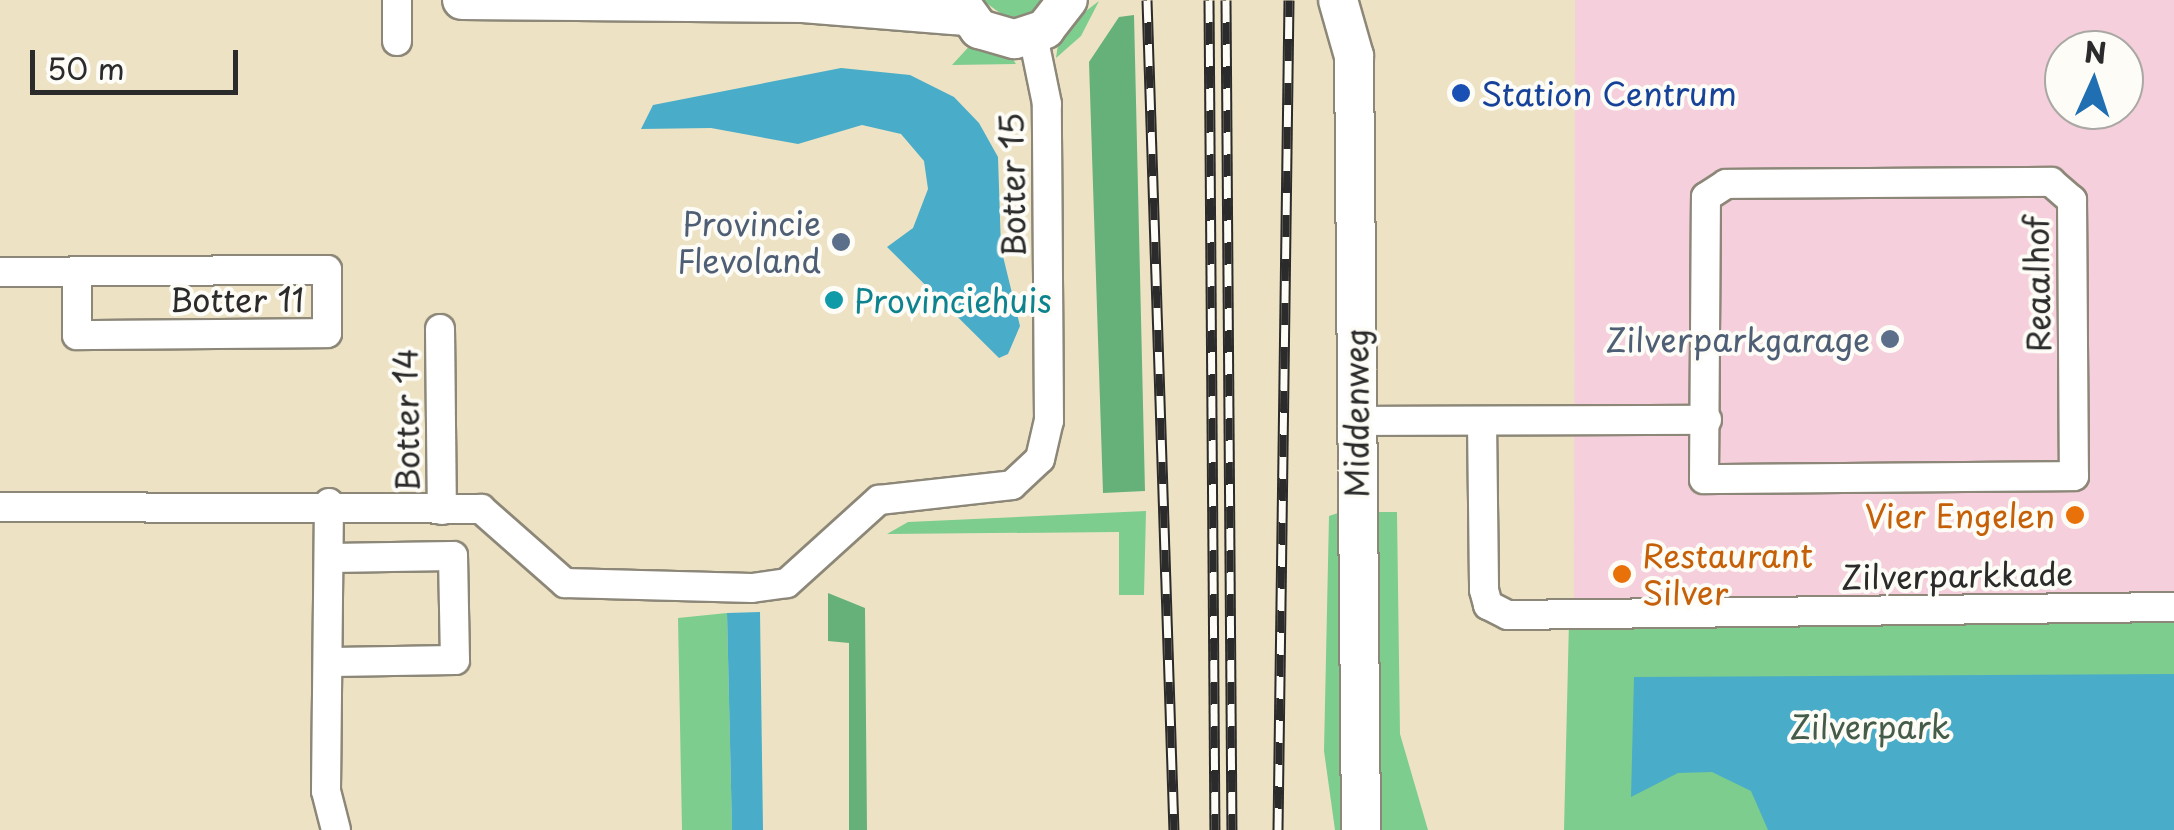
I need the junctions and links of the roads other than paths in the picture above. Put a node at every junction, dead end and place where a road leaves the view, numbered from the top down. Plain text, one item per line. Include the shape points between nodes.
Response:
1 (397, 0) edge
2 (462, 0) edge
3 (1069, 0) edge
4 (1338, 0) edge
5 (962, 8) edge
6 (1033, 36) junction
7 (397, 40) dead end
8 (0, 272) edge
9 (77, 272) junction
10 (440, 330) dead end
11 (1708, 420) junction
12 (1356, 421) junction
13 (1482, 421) junction
14 (329, 503) junction
15 (0, 507) edge
16 (442, 510) junction
17 (330, 558) junction
18 (671, 587) joint
19 (2174, 607) edge
20 (332, 662) junction
21 (336, 827) edge
22 (1361, 830) edge

1 - 7 street
2 - 5 main road
3 - 6 main road
4 - 12 main road, Middenweg via 1354,56
5 - 6 main road via 996,37
6 - 18 street, Botter 15 via 1047,104 1050,421 1040,458 1001,490 879,500 787,584
8 - 9 street, Botter 11
9 - 9 street, Botter 11 via 77,334 327,333 327,270
10 - 16 street, Botter 14
11 - 11 street, Reaalhof via 1704,479 2074,476 2072,200 2051,182 1726,184 1706,197
11 - 13 street
12 - 13 street
12 - 22 main road, Middenweg
13 - 19 street, Zilverparkkade via 1488,605 1561,616
14 - 15 street
14 - 16 street, Botter 14
14 - 17 street
16 - 18 street, Botter 14 via 481,509 564,583
17 - 20 street
17 - 20 street via 453,556 454,573 455,660
20 - 21 street via 326,791

